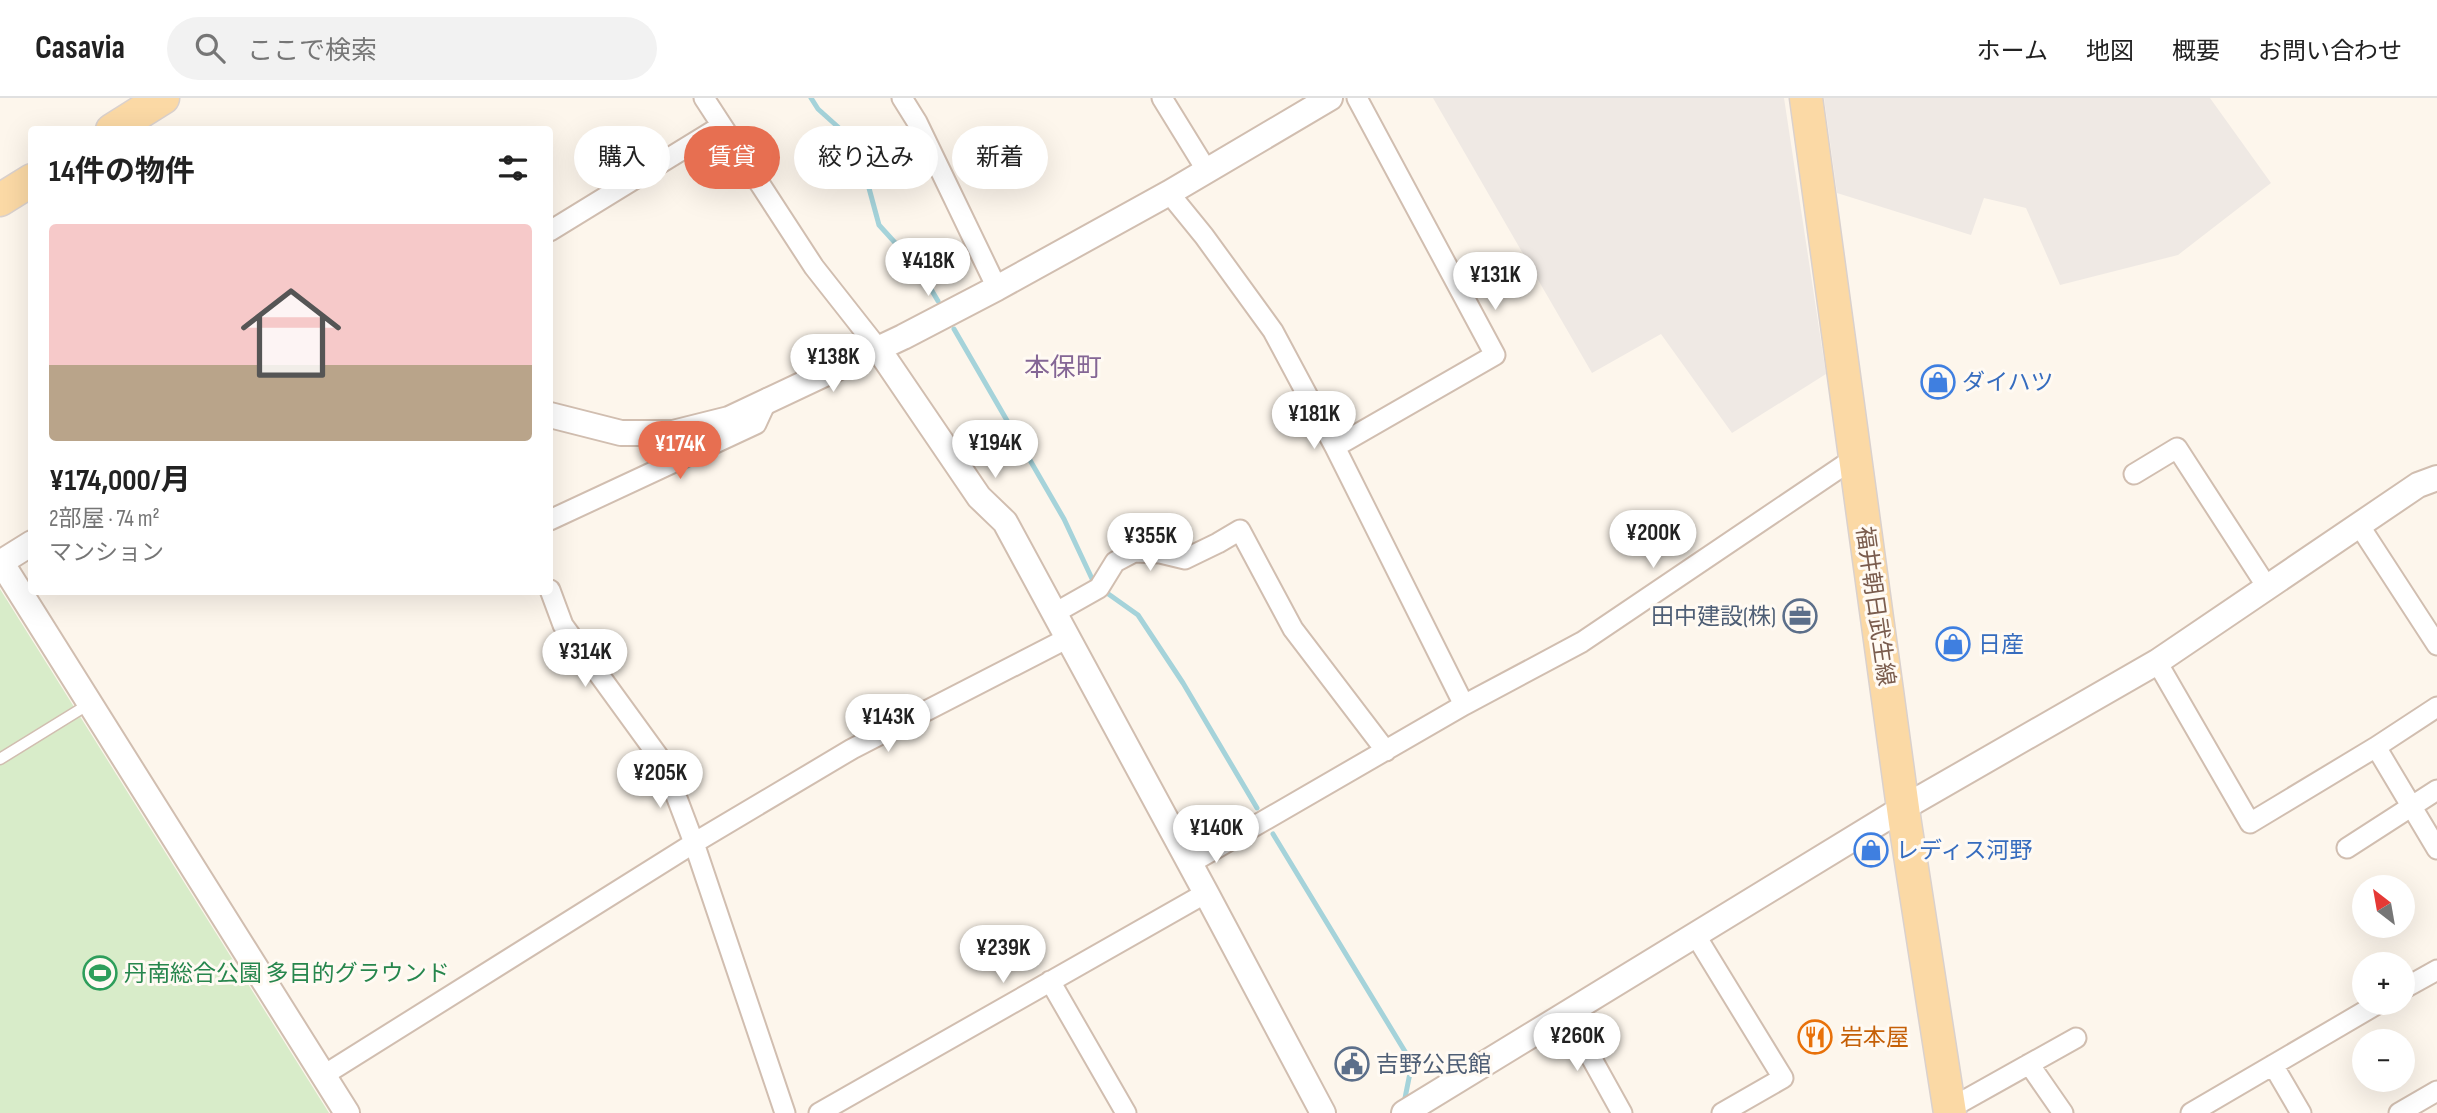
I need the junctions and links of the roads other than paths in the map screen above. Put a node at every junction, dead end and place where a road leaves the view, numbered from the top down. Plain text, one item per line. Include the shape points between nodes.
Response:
1 (163, 98) edge
2 (704, 98) edge
3 (902, 98) edge
4 (1162, 98) edge
5 (1330, 98) edge
6 (1357, 98) edge
7 (1806, 98) edge
8 (129, 118) edge
9 (721, 126) edge
10 (684, 149) edge
11 (1207, 171) junction
12 (28, 182) edge
13 (763, 189) edge
14 (1169, 193) junction
15 (0, 200) edge
16 (553, 228) edge
17 (997, 288) junction
18 (877, 348) junction
19 (768, 398) junction
20 (553, 416) edge
21 (1335, 447) junction
22 (1856, 457) junction
23 (2134, 474) dead end
24 (2437, 478) edge
25 (553, 519) edge
26 (2359, 525) junction
27 (28, 546) edge
28 (0, 563) edge
29 (2267, 587) junction
30 (552, 595) edge
31 (1054, 614) junction
32 (1066, 639) junction
33 (2437, 645) edge
34 (2157, 662) junction
35 (90, 704) junction
36 (1464, 705) junction
37 (2437, 707) edge
38 (2376, 747) junction
39 (1386, 751) junction
40 (0, 759) edge
41 (2437, 790) edge
42 (2412, 807) junction
43 (1903, 808) junction
44 (694, 842) junction
45 (2347, 848) dead end
46 (2437, 849) edge
47 (1189, 864) junction
48 (1206, 892) junction
49 (1696, 936) junction
50 (2437, 970) edge
51 (1050, 981) junction
52 (2415, 982) edge
53 (1567, 1014) junction
54 (2358, 1015) edge
55 (2076, 1038) dead end
56 (2029, 1064) junction
57 (2273, 1065) junction
58 (324, 1075) junction
59 (2437, 1091) edge
60 (1950, 1111) edge
61 (347, 1113) edge
62 (785, 1113) edge
63 (819, 1113) edge
64 (1126, 1113) edge
65 (1323, 1113) edge
66 (1404, 1113) edge
67 (1622, 1113) edge
68 (1722, 1113) edge
69 (2063, 1113) edge
70 (2191, 1113) edge
71 (2301, 1113) edge
72 (2399, 1113) edge

1 - 8 main road
2 - 9 street
3 - 17 street
4 - 11 street
5 - 11 street
6 - 21 street via 1495,355
7 - 22 main road, 福井朝日武生線
10 - 16 street
11 - 14 street
12 - 15 main road
13 - 18 street via 814,267
14 - 17 street
14 - 21 street via 1273,331
17 - 18 street
18 - 19 street
18 - 31 street via 979,497 1004,522
19 - 20 street via 729,419 673,433 621,433
19 - 25 street via 756,424
21 - 36 street
22 - 36 street via 1582,642
22 - 43 main road, 福井朝日武生線
23 - 29 street via 2177,448
24 - 26 street via 2418,485
26 - 29 street
26 - 33 street
27 - 28 street
28 - 35 street
29 - 34 street
30 - 44 street via 563,625 664,764
31 - 32 street
31 - 39 street via 1099,587 1115,562 1135,552 1185,559 1240,530 1293,629
32 - 44 street via 852,749
32 - 47 street
34 - 38 street via 2250,823
34 - 43 street
35 - 40 lane
35 - 58 street
36 - 39 street
37 - 38 street
38 - 42 street
39 - 47 street
41 - 42 street
42 - 45 street
42 - 46 street
43 - 49 street
43 - 60 main road, 福井朝日武生線
44 - 58 street
44 - 62 street
47 - 48 street
48 - 51 street
48 - 65 street
49 - 53 street
49 - 68 street via 1783,1077
50 - 52 street
51 - 63 street
51 - 64 street
53 - 66 street
53 - 67 street
54 - 57 street
55 - 56 street
56 - 60 street
56 - 69 street
57 - 70 street
57 - 71 street
58 - 61 street
59 - 72 street

